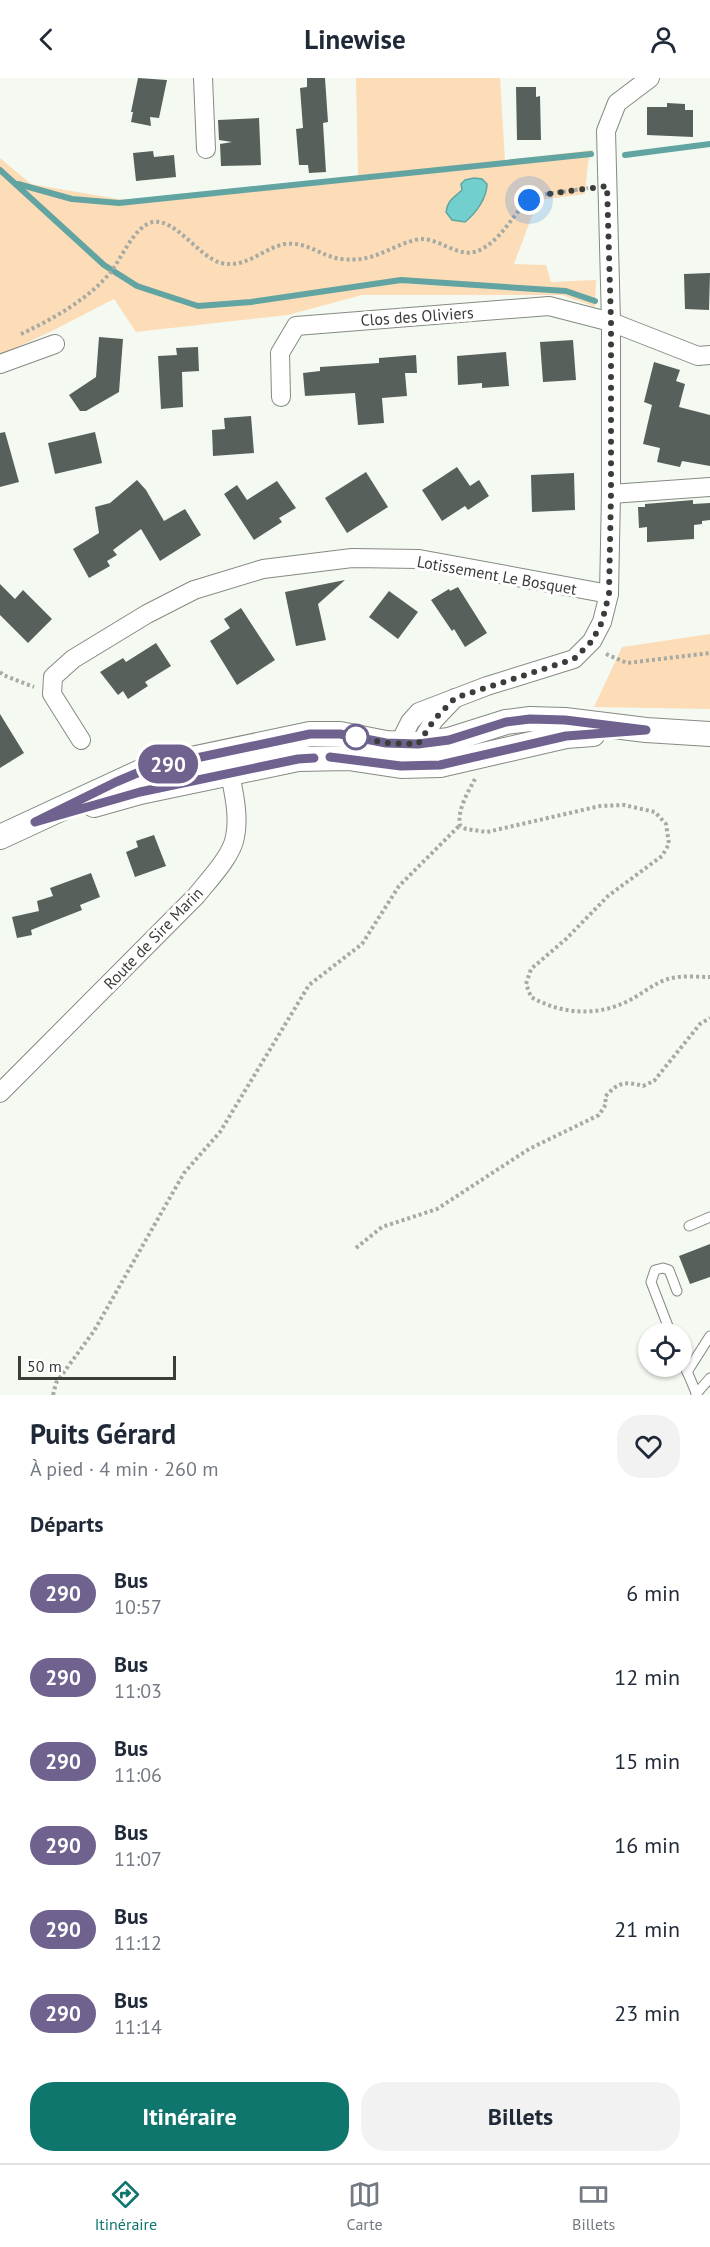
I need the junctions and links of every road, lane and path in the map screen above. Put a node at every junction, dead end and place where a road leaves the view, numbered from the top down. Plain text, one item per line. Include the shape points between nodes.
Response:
1 (203, 78) edge
2 (650, 78) edge
3 (206, 149) dead end
4 (607, 186) junction
5 (611, 322) junction
6 (14, 337) dead end
7 (55, 344) dead end
8 (710, 355) edge
9 (0, 364) edge
10 (281, 397) dead end
11 (710, 487) edge
12 (611, 494) junction
13 (609, 594) junction
14 (592, 641) junction
15 (710, 653) edge
16 (0, 672) edge
17 (52, 694) junction
18 (646, 730) junction
19 (710, 734) edge
20 (81, 740) dead end
21 (410, 751) junction
22 (490, 753) junction
23 (228, 762) junction
24 (460, 825) junction
25 (0, 837) edge
26 (710, 977) edge
27 (710, 1018) edge
28 (0, 1093) edge
29 (710, 1217) edge
30 (689, 1226) dead end
31 (356, 1248) dead end
32 (677, 1291) dead end
33 (667, 1323) edge
34 (710, 1336) edge
35 (692, 1364) edge
36 (689, 1377) edge
37 (710, 1378) edge
38 (696, 1394) edge
39 (54, 1395) edge

1 - 3 street
2 - 4 street via 617,103 606,131
4 - 5 street
4 - 6 path via 533,196 501,234 478,251 464,253 430,239 415,240 364,259 340,259 297,243 283,244 240,263 223,264 208,258 164,223 154,222 135,234 109,275 75,304
5 - 8 street via 698,356
5 - 10 street, Clos des Oliviers via 549,306 296,326 280,352
5 - 12 street
7 - 9 street
11 - 12 street
12 - 13 street
13 - 14 street
13 - 17 street, Lotissement Le Bosquet via 419,560 352,558 263,569 194,590 147,614 73,659 53,677
14 - 15 path via 627,663
14 - 21 street via 574,659 455,698
16 - 17 path
17 - 20 street
18 - 19 main road
18 - 21 main road via 530,719 506,722
18 - 22 main road via 566,736
21 - 22 main road via 452,763
21 - 23 main road
22 - 24 path via 467,793
23 - 25 main road via 35,822
23 - 28 street, Route de Sire Marin via 236,814 235,839 222,864 196,896
24 - 26 path via 487,832 600,806 624,805 655,812 666,824 669,836 662,856 609,896 531,969 528,991 544,1005 580,1013 597,1012 626,1003 668,979
24 - 39 path via 399,886 362,944 309,985 220,1132 184,1173 94,1331 56,1383
27 - 31 path via 700,1024 654,1081 643,1086 627,1082 613,1088 599,1114 529,1149 437,1209 382,1227
29 - 30 lane
32 - 33 lane via 669,1270 656,1270 651,1282
34 - 35 lane
36 - 38 lane
37 - 38 lane

